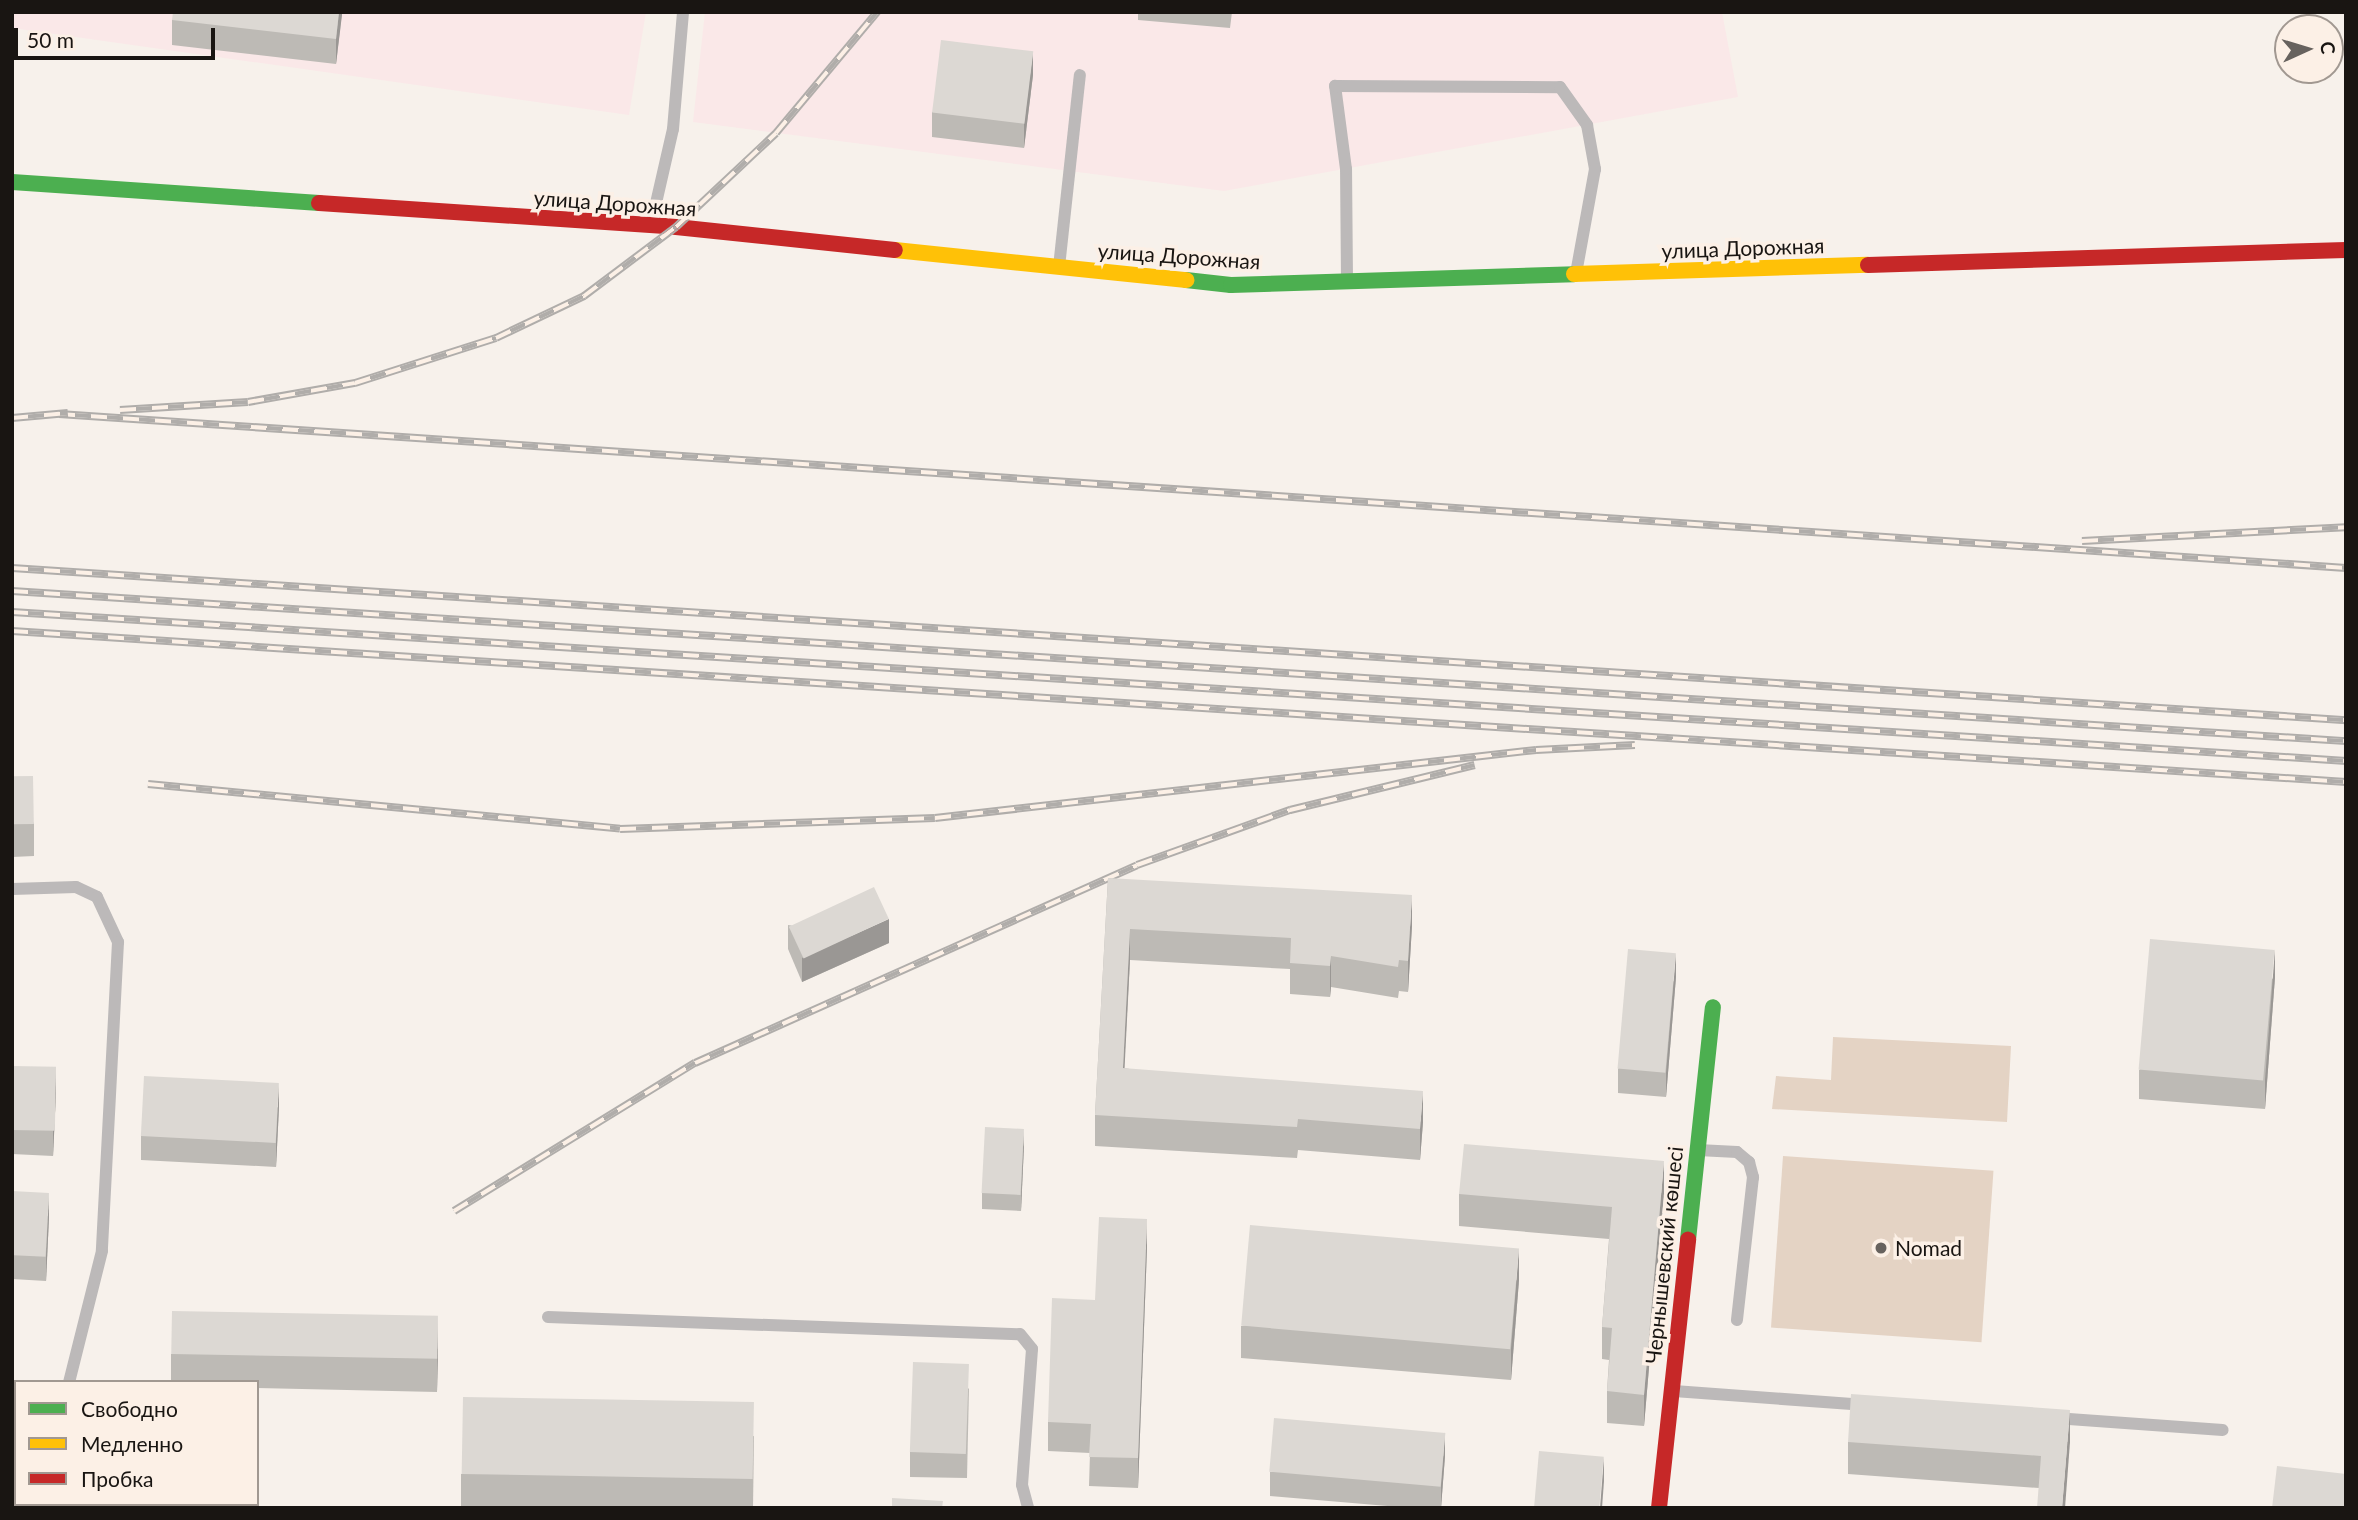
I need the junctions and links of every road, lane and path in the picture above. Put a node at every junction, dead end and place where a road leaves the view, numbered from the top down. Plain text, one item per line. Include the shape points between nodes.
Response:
1 (684, 12) edge
2 (1080, 75) dead end
3 (12, 182) edge
4 (651, 226) junction
5 (2346, 250) edge
6 (1059, 267) junction
7 (1576, 274) junction
8 (1347, 282) junction
9 (12, 889) edge
10 (1713, 1007) dead end
11 (1698, 1150) junction
12 (548, 1317) dead end
13 (1737, 1320) dead end
14 (70, 1380) edge
15 (1670, 1391) junction
16 (1878, 1406) edge
17 (2044, 1417) edge
18 (2224, 1430) dead end
19 (1028, 1508) edge
20 (1659, 1508) edge

1 - 4 lane via 673,129
2 - 6 lane
3 - 4 street, улица Дорожная
4 - 6 street, улица Дорожная
5 - 7 street, улица Дорожная
6 - 8 street, улица Дорожная via 1231,285
7 - 8 street, улица Дорожная
7 - 8 lane via 1595,169 1587,125 1560,86 1335,86 1346,169
9 - 14 lane via 76,887 97,897 118,942 102,1251
10 - 11 street, Чернышевский көшесі
11 - 13 lane via 1737,1152 1749,1162 1753,1177
11 - 15 street, Чернышевский көшесі
12 - 19 lane via 1020,1334 1032,1349 1022,1485
15 - 16 lane
15 - 20 street, Чернышевский көшесі
17 - 18 lane

